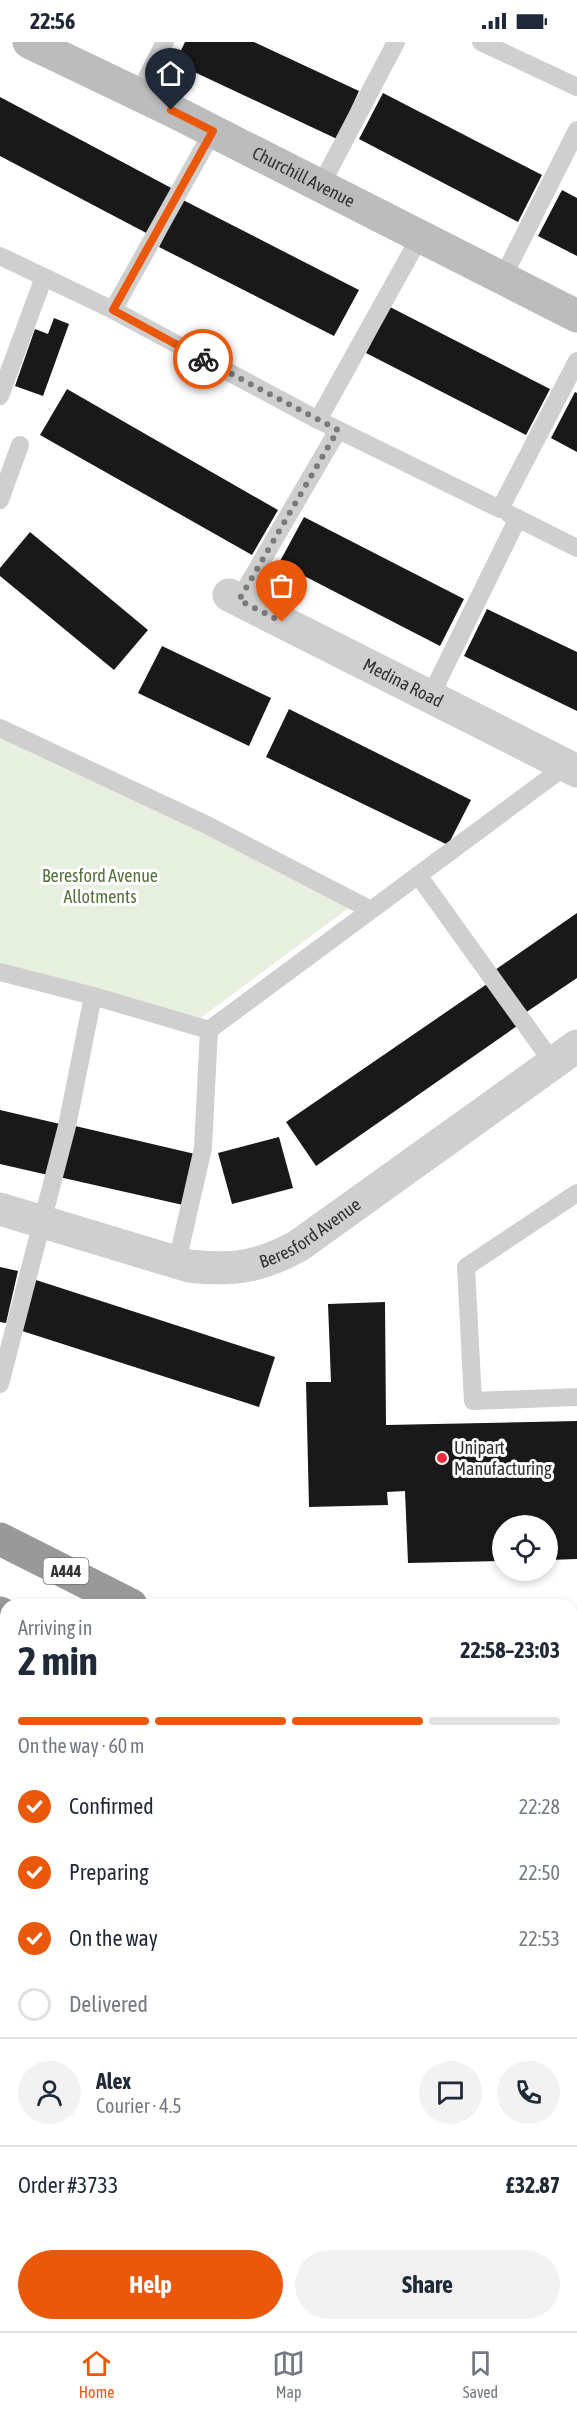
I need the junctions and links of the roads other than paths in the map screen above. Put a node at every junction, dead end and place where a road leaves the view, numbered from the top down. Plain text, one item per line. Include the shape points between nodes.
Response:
1 (29, 42) edge
2 (165, 42) edge
3 (396, 42) edge
4 (481, 42) edge
5 (577, 87) edge
6 (138, 95) junction
7 (577, 130) edge
8 (213, 131) junction
9 (321, 185) junction
10 (420, 235) junction
11 (0, 256) edge
12 (44, 277) junction
13 (503, 277) junction
14 (113, 310) junction
15 (577, 316) edge
16 (577, 361) edge
17 (0, 396) edge
18 (318, 420) junction
19 (338, 430) junction
20 (20, 445) dead end
21 (0, 500) edge
22 (500, 509) junction
23 (518, 518) junction
24 (577, 548) edge
25 (234, 598) joint
26 (430, 697) junction
27 (0, 728) edge
28 (572, 768) edge
29 (418, 875) junction
30 (371, 910) junction
31 (0, 972) edge
32 (93, 996) junction
33 (209, 1030) junction
34 (565, 1054) edge
35 (577, 1193) edge
36 (0, 1209) edge
37 (41, 1221) junction
38 (177, 1262) junction
39 (0, 1384) edge
40 (577, 1397) edge
41 (0, 1539) edge
42 (119, 1599) edge

1 - 6 street, Churchill Avenue
2 - 6 lane
3 - 9 lane
4 - 5 lane
6 - 8 street, Churchill Avenue
7 - 13 lane
8 - 9 street, Churchill Avenue
8 - 14 lane
9 - 10 street, Churchill Avenue
10 - 13 street, Churchill Avenue
10 - 18 lane
11 - 12 lane
12 - 14 lane
12 - 17 lane
13 - 15 street, Churchill Avenue
14 - 18 lane
16 - 22 lane
18 - 19 lane
19 - 22 lane
19 - 25 lane
20 - 21 lane
22 - 23 lane
23 - 24 lane
23 - 26 lane
25 - 26 street, Medina Road
26 - 28 street, Medina Road
27 - 30 lane via 207,825
28 - 29 lane
29 - 30 lane
29 - 34 lane
30 - 33 lane
31 - 32 lane
32 - 33 lane
32 - 37 lane via 67,1126
33 - 38 lane via 203,1148
34 - 38 street, Beresford Avenue via 298,1246 274,1259 213,1269
35 - 40 lane via 466,1268 473,1401
36 - 37 street, Beresford Avenue
37 - 38 street, Beresford Avenue
37 - 39 lane
41 - 42 highway, A444

